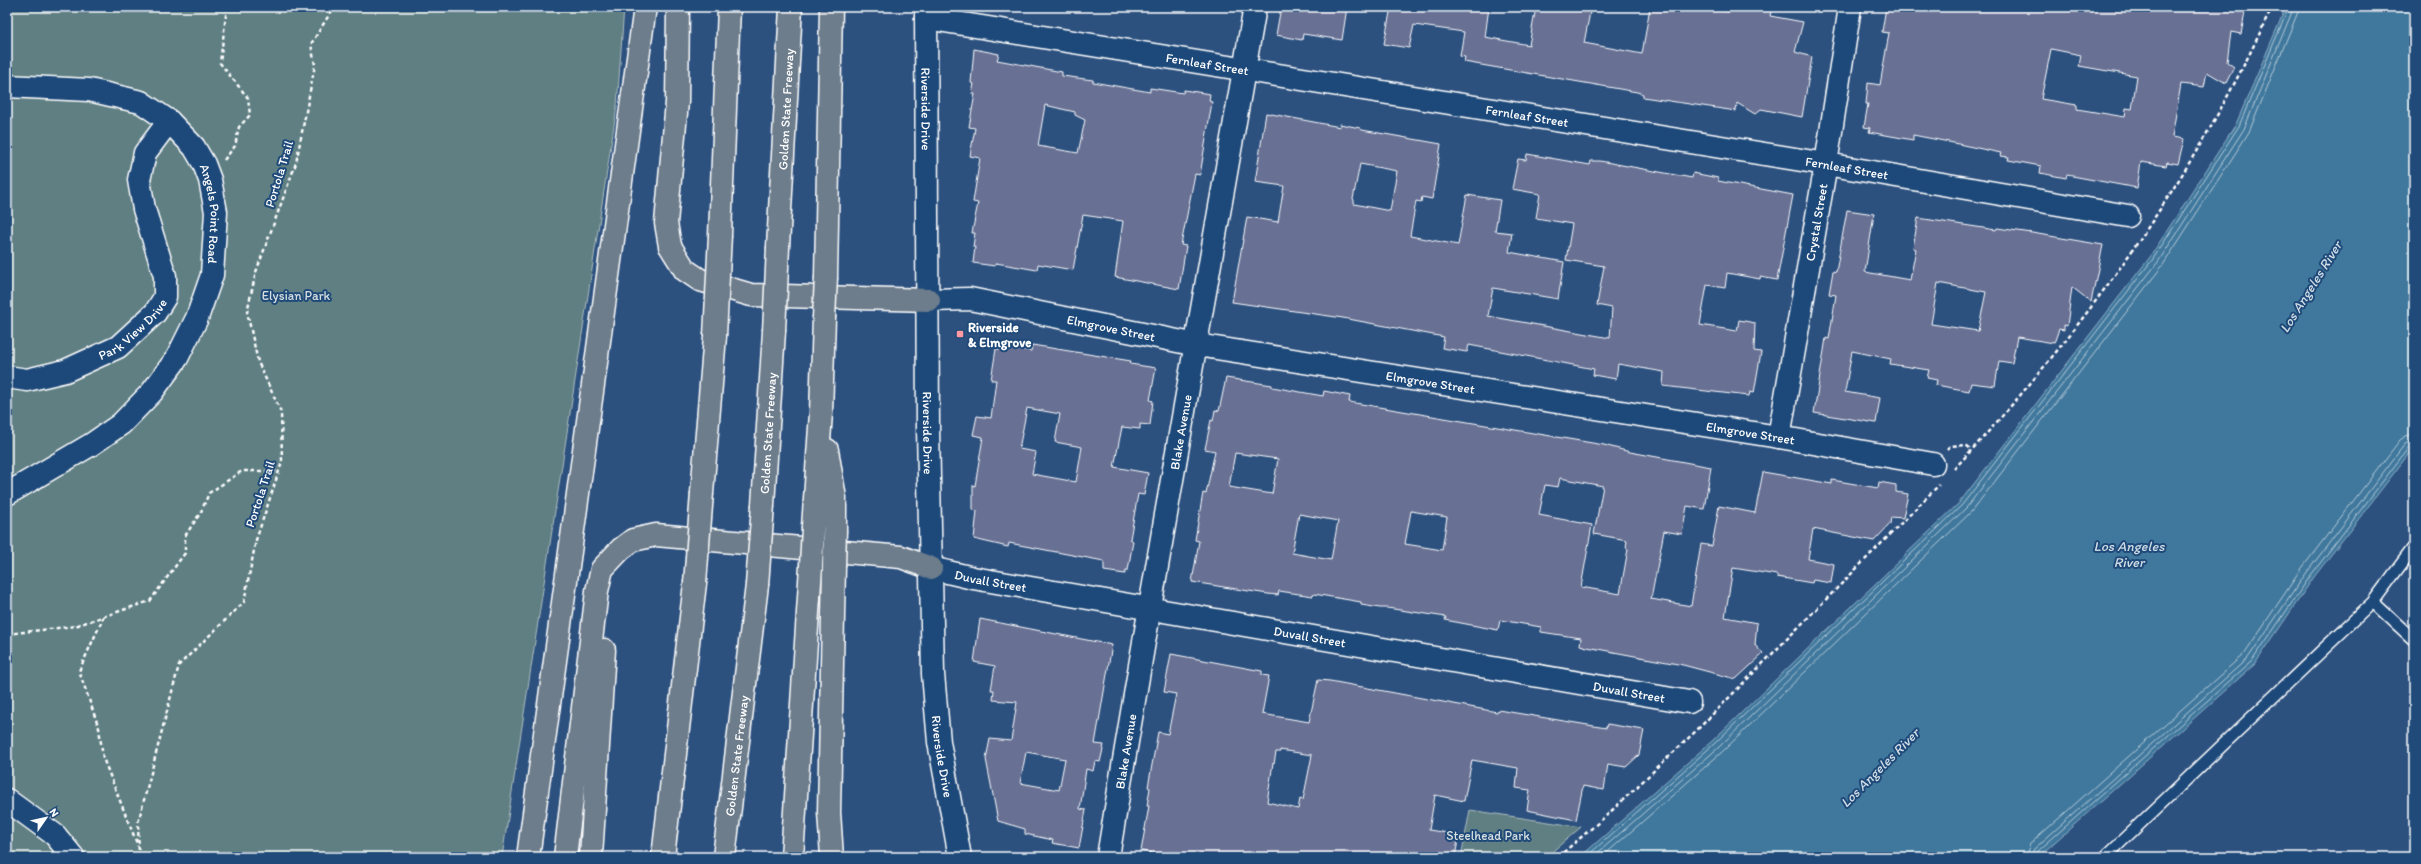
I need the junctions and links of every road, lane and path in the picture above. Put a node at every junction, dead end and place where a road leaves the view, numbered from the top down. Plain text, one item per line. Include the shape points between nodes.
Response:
1 (227, 7) edge
2 (334, 7) edge
3 (645, 7) edge
4 (678, 7) edge
5 (729, 7) edge
6 (791, 7) edge
7 (831, 7) edge
8 (1255, 7) edge
9 (1850, 7) edge
10 (926, 12) edge
11 (1244, 68) junction
12 (7, 86) edge
13 (169, 121) junction
14 (1826, 164) junction
15 (210, 180) junction
16 (2128, 216) dead end
17 (929, 300) junction
18 (1197, 346) junction
19 (7, 377) edge
20 (821, 413) junction
21 (1779, 437) junction
22 (1972, 450) dead end
23 (1932, 464) joint
24 (279, 471) junction
25 (7, 494) edge
26 (2414, 548) edge
27 (615, 556) junction
28 (931, 568) junction
29 (2373, 602) junction
30 (1149, 607) junction
31 (104, 616) junction
32 (7, 634) edge
33 (2414, 640) edge
34 (1689, 702) dead end
35 (7, 800) edge
36 (139, 848) junction
37 (73, 857) edge
38 (139, 857) edge
39 (528, 857) edge
40 (565, 857) edge
41 (591, 857) edge
42 (663, 857) edge
43 (724, 857) edge
44 (792, 857) edge
45 (832, 857) edge
46 (960, 857) edge
47 (1108, 857) edge
48 (2105, 857) edge

1 - 15 path via 220,63 248,98 250,115 239,127 235,146
2 - 24 path, Portola Trail via 311,44 315,65 296,163 256,272 247,312 258,362 281,412 282,462
3 - 39 highway
4 - 17 highway via 677,102 666,223 670,246 685,270 700,280 751,295
5 - 42 highway, bridge via 715,336 695,583
6 - 43 highway, Golden State Freeway, bridge via 774,331 757,585
7 - 20 highway, bridge
8 - 11 street, Blake Avenue
9 - 14 street, Crystal Street
10 - 11 street, Fernleaf Street
10 - 17 street, Riverside Drive
11 - 14 street, Fernleaf Street
11 - 18 street, Blake Avenue
12 - 13 street, Angels Point Road via 89,90 141,102
13 - 15 street, Angels Point Road via 194,147
13 - 19 street, Park View Drive via 145,153 139,180 144,209 165,276 165,297 155,313 118,347 65,371 27,380
14 - 16 street, Fernleaf Street
14 - 21 street, Crystal Street
15 - 25 street, Angels Point Road via 216,212 212,275 197,318 177,358 152,392 121,424
17 - 18 street, Elmgrove Street via 970,299
17 - 28 street, Riverside Drive
18 - 21 street, Elmgrove Street
18 - 30 street, Blake Avenue
20 - 44 highway, bridge
20 - 45 highway, bridge via 835,498 829,812
21 - 23 street, Elmgrove Street
22 - 23 path via 1966,445 1950,446
24 - 31 path via 242,471 209,493 201,512 185,536 186,553 150,602
24 - 36 path, Portola Trail via 256,540 244,602 179,665 138,822
26 - 29 lane
27 - 28 highway via 633,540 656,535 901,557
27 - 40 highway via 602,569 597,591
27 - 41 highway via 610,576 604,636
28 - 30 street, Duvall Street via 973,578
28 - 46 street, Riverside Drive via 933,674 939,742
29 - 33 lane
29 - 48 lane
30 - 34 street, Duvall Street
30 - 47 street, Blake Avenue
31 - 32 path via 76,626
31 - 36 path via 79,671 99,728 103,758
35 - 37 street via 55,835
36 - 38 path, Portola Trail

